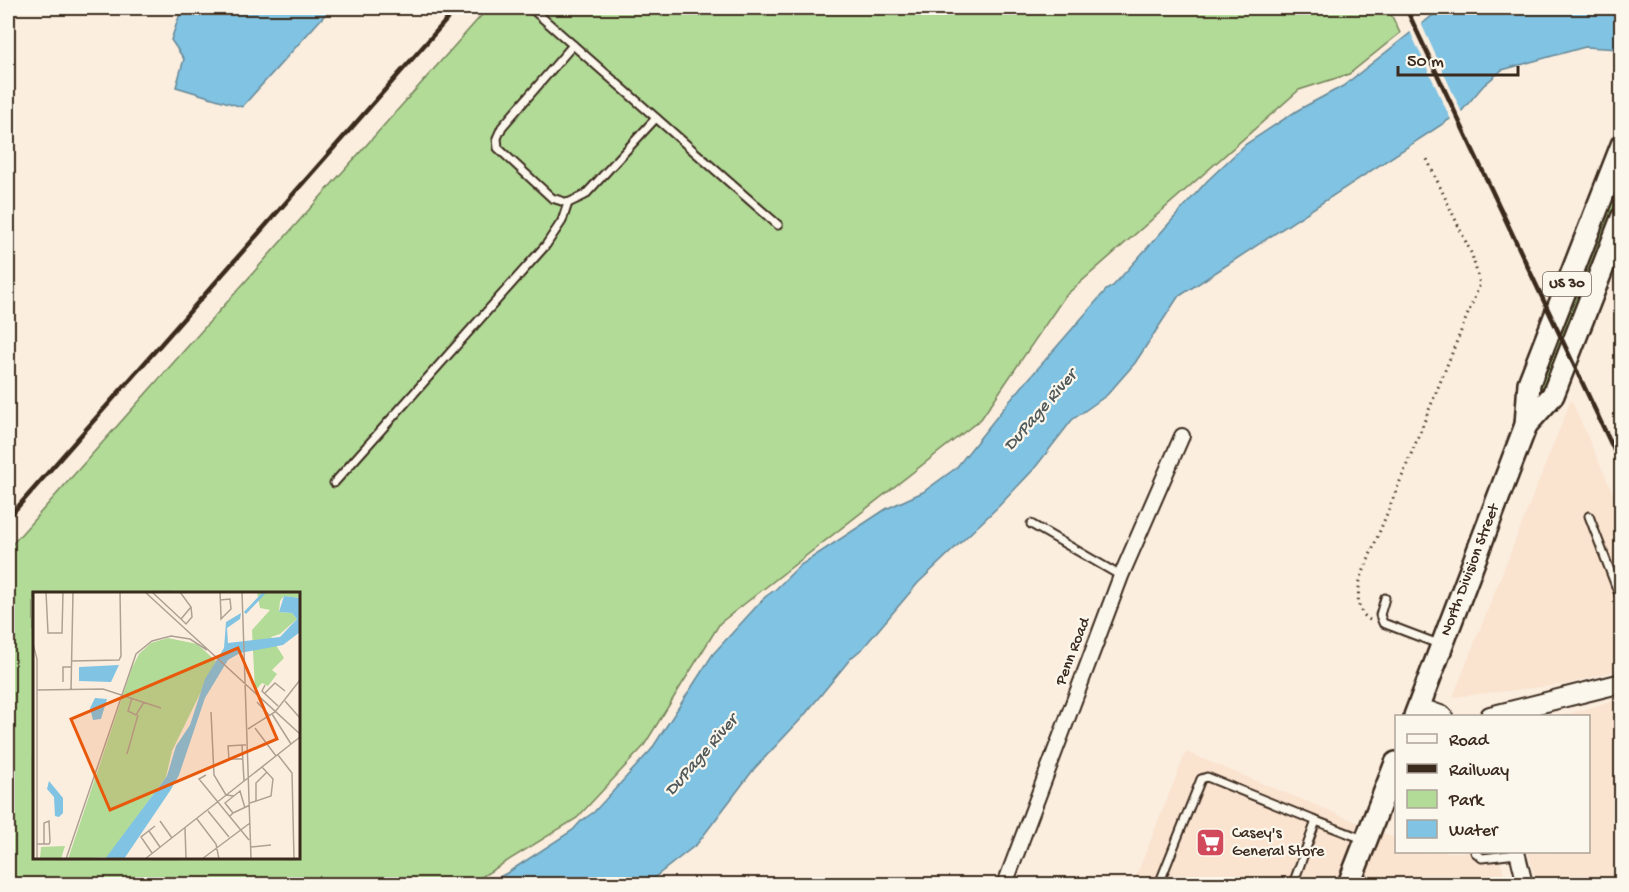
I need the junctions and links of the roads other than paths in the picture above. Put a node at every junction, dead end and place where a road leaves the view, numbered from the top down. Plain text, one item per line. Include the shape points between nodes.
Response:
1 (531, 8) edge
2 (573, 45) junction
3 (656, 118) junction
4 (1622, 145) edge
5 (568, 203) junction
6 (1622, 218) edge
7 (778, 225) dead end
8 (1526, 425) junction
9 (1182, 435) dead end
10 (334, 483) dead end
11 (1589, 516) dead end
12 (1031, 524) dead end
13 (1120, 576) junction
14 (1385, 598) dead end
15 (1622, 602) edge
16 (1442, 646) junction
17 (1622, 682) edge
18 (1417, 712) edge
19 (1433, 715) edge
20 (1498, 715) edge
21 (1395, 766) edge
22 (1316, 821) junction
23 (1366, 840) junction
24 (1476, 853) edge
25 (1517, 853) edge
26 (1622, 883) edge
27 (1005, 885) edge
28 (1159, 885) edge
29 (1293, 885) edge
30 (1349, 885) edge
31 (1525, 885) edge
32 (1615, 885) edge

1 - 2 lane
2 - 3 lane
2 - 5 lane via 502,127 497,138 498,148 552,198
3 - 5 lane via 585,195
3 - 7 lane
4 - 8 main road, North Division Street / US 30 via 1529,383
5 - 10 lane via 546,245
6 - 8 main road, North Division Street / US 30 via 1553,395
8 - 16 main road, North Division Street / US 30
9 - 13 street, Penn Road
11 - 15 lane
12 - 13 lane
13 - 27 street, Penn Road
14 - 16 lane via 1380,615 1383,623
16 - 18 main road, North Division Street / US 30
17 - 20 main road
18 - 19 main road
21 - 23 main road
22 - 23 lane
22 - 28 lane via 1207,777 1201,779
22 - 29 lane
23 - 30 main road
24 - 25 lane via 1482,858
25 - 31 street
26 - 32 lane

